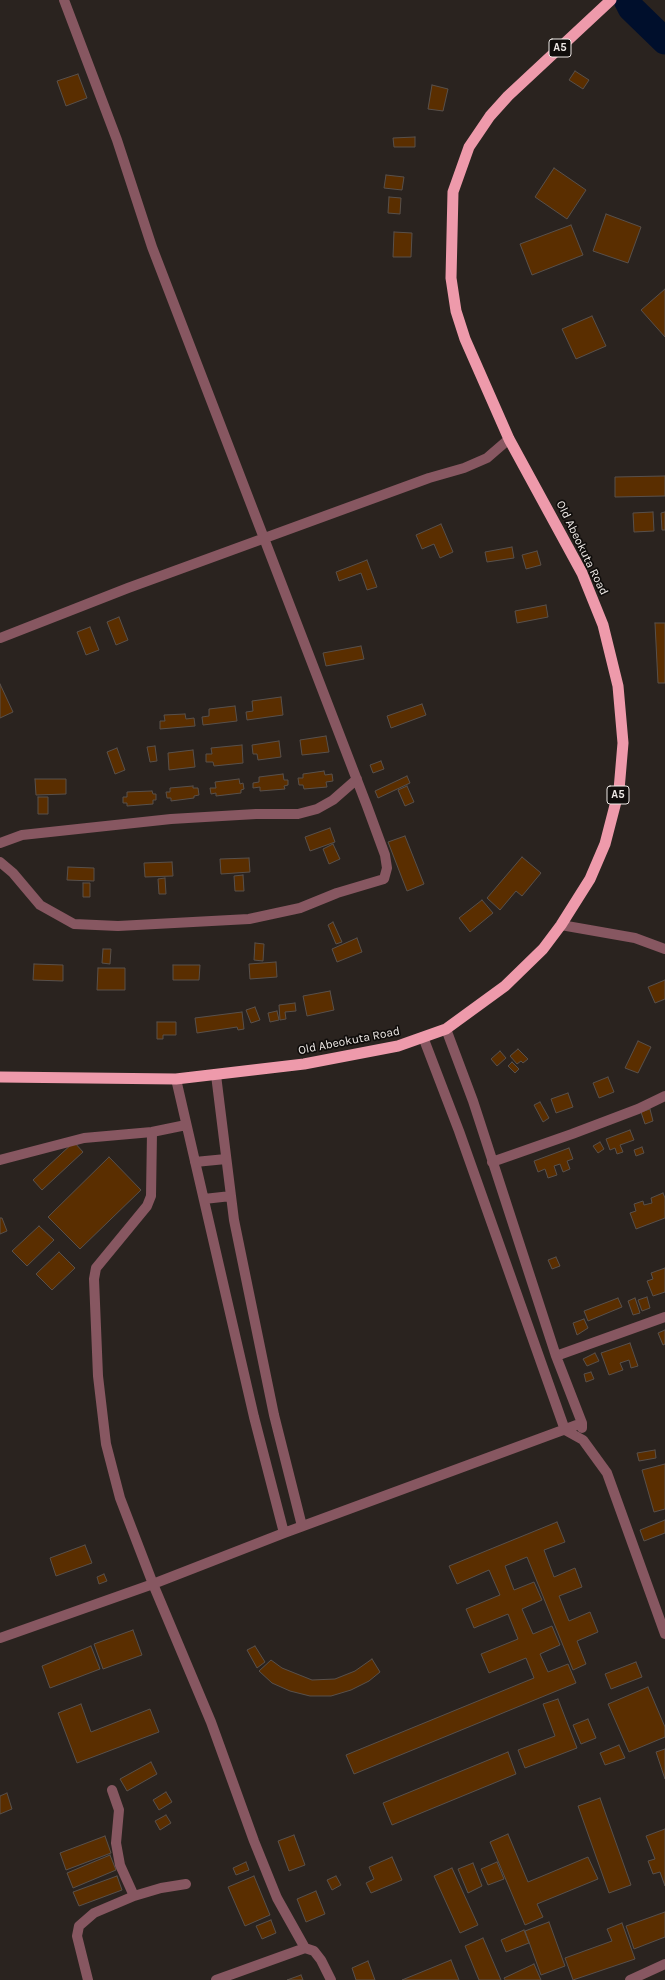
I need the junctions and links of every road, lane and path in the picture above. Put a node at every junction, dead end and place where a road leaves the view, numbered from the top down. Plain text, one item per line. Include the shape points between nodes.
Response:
1 (64, 0) edge
2 (611, 0) edge
3 (509, 439) junction
4 (264, 539) junction
5 (0, 638) edge
6 (357, 779) junction
7 (0, 843) edge
8 (0, 862) edge
9 (561, 925) junction
10 (665, 949) edge
11 (446, 1029) junction
12 (423, 1037) junction
13 (216, 1074) junction
14 (0, 1077) edge
15 (176, 1079) junction
16 (665, 1096) edge
17 (186, 1125) junction
18 (152, 1132) junction
19 (226, 1159) junction
20 (0, 1160) edge
21 (195, 1162) junction
22 (492, 1162) junction
23 (231, 1196) junction
24 (204, 1199) junction
25 (665, 1317) edge
26 (556, 1356) junction
27 (582, 1423) junction
28 (565, 1430) junction
29 (583, 1440) junction
30 (302, 1526) junction
31 (284, 1533) junction
32 (153, 1584) junction
33 (665, 1634) edge
34 (0, 1638) edge
35 (112, 1790) dead end
36 (186, 1884) dead end
37 (134, 1896) junction
38 (305, 1948) junction
39 (665, 1964) edge
40 (88, 1980) edge
41 (216, 1980) edge
42 (331, 1980) edge
43 (630, 1980) edge

1 - 4 street via 117,140 152,247
2 - 3 highway, Old Abeokuta Road / A5 via 490,116 469,147 453,192 451,278 456,311 465,339
3 - 4 street via 487,458 464,468 429,478
3 - 9 highway, Old Abeokuta Road / A5 via 582,572 603,625 618,686 623,743 619,790 605,844 590,879
4 - 5 street
4 - 6 street
6 - 7 street via 334,800 318,809 298,814 171,819 81,827 22,835
6 - 8 street via 385,855 387,868 384,879 337,893 300,908 249,919 118,926 74,924 40,905 13,873
9 - 10 street via 635,938
9 - 11 highway, Old Abeokuta Road / A5 via 542,949 505,986
11 - 12 highway, Old Abeokuta Road / A5
11 - 22 street
12 - 13 highway, Old Abeokuta Road / A5 via 398,1046 326,1061
12 - 28 street
13 - 15 highway, Old Abeokuta Road / A5
13 - 19 street
14 - 15 highway, Old Abeokuta Road / A5
15 - 17 street
16 - 22 street via 638,1109
17 - 18 street
17 - 21 street
18 - 20 street via 84,1138
18 - 32 street via 151,1196 147,1206 96,1268 94,1279 98,1376 106,1444 120,1498
19 - 21 street
19 - 23 street
21 - 24 street
22 - 26 street
23 - 24 street
23 - 30 street via 274,1415
24 - 31 street via 254,1417
25 - 26 street
26 - 27 street
27 - 28 street
27 - 29 street
28 - 29 street
28 - 30 street
29 - 33 street via 607,1473
30 - 31 street
31 - 32 street
32 - 34 street
32 - 38 street via 212,1722 277,1898
35 - 37 street via 119,1810 116,1843 120,1865
36 - 37 street
37 - 40 street via 94,1913 79,1926 77,1936
38 - 41 street
38 - 42 street via 314,1951
39 - 43 street

